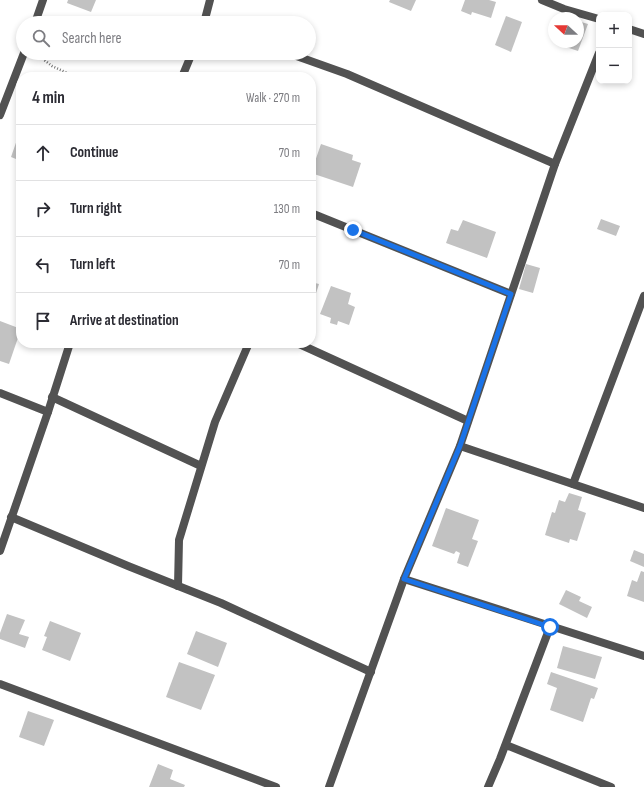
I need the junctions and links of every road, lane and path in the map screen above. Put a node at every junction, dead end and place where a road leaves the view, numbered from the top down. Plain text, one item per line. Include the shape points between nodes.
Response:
1 (43, 0) edge
2 (210, 0) edge
3 (542, 0) edge
4 (37, 16) edge
5 (207, 16) edge
6 (596, 18) edge
7 (632, 30) edge
8 (644, 34) edge
9 (21, 60) edge
10 (44, 60) edge
11 (189, 60) edge
12 (308, 60) edge
13 (596, 61) edge
14 (17, 72) edge
15 (65, 72) edge
16 (184, 72) edge
17 (16, 74) edge
18 (0, 115) edge
19 (555, 164) junction
20 (316, 215) edge
21 (511, 294) junction
22 (644, 296) edge
23 (68, 348) edge
24 (247, 348) edge
25 (308, 348) edge
26 (0, 392) edge
27 (52, 397) junction
28 (48, 412) junction
29 (468, 420) junction
30 (460, 446) junction
31 (201, 466) junction
32 (573, 484) junction
33 (644, 508) edge
34 (11, 517) junction
35 (0, 551) edge
36 (404, 579) junction
37 (178, 586) junction
38 (550, 627) junction
39 (644, 656) edge
40 (371, 672) junction
41 (0, 684) edge
42 (506, 745) junction
43 (276, 787) edge
44 (329, 787) edge
45 (488, 787) edge
46 (611, 787) edge

1 - 4 street
2 - 5 street
3 - 6 street
7 - 8 street
9 - 14 street
10 - 15 path
11 - 16 street
12 - 19 street via 347,74
13 - 19 street
17 - 18 street
19 - 21 street
20 - 21 street
21 - 29 street
22 - 32 street
23 - 27 street
24 - 31 street via 215,422
25 - 29 street
26 - 28 street
27 - 28 street
27 - 31 street
28 - 34 street
29 - 30 street
30 - 32 street
30 - 36 street
31 - 37 street via 179,540
32 - 33 street
34 - 35 street
34 - 37 street
36 - 38 street
36 - 40 street
37 - 40 street
38 - 39 street
38 - 42 street
40 - 44 street
41 - 43 street
42 - 45 street
42 - 46 street

